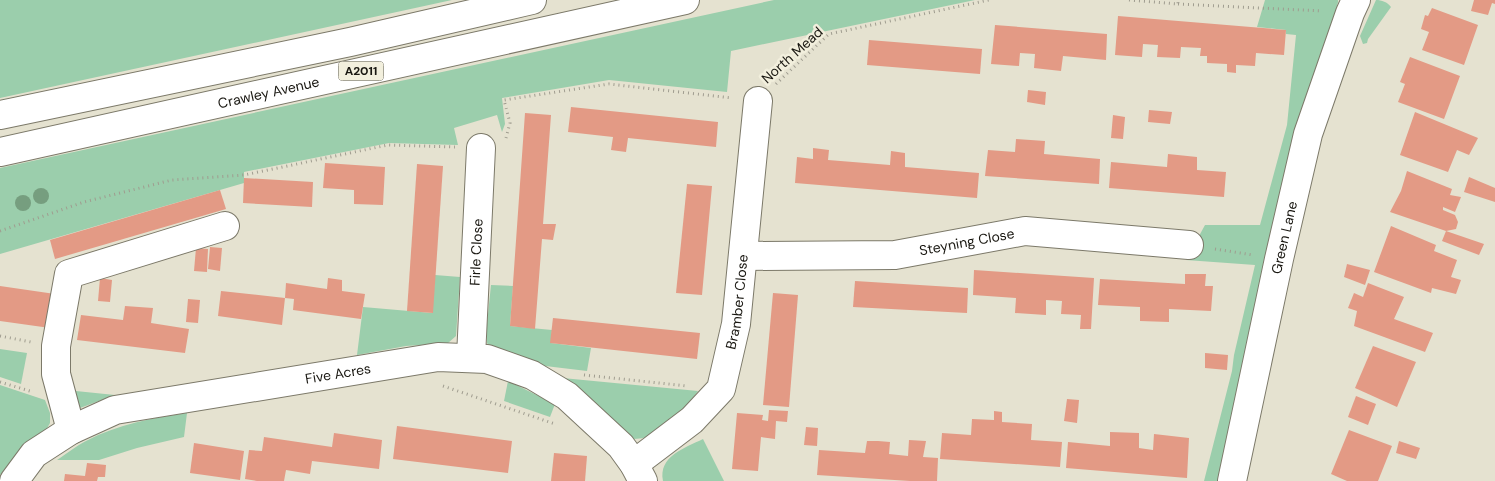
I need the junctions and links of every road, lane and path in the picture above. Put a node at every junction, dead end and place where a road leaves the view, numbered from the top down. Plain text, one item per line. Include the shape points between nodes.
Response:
1 (532, 0) edge
2 (685, 0) edge
3 (990, 0) edge
4 (1129, 0) edge
5 (1178, 2) edge
6 (1353, 6) edge
7 (758, 101) junction
8 (0, 115) edge
9 (481, 148) junction
10 (0, 152) edge
11 (225, 226) dead end
12 (0, 231) edge
13 (1189, 244) joint
14 (744, 256) junction
15 (1279, 259) junction
16 (470, 357) junction
17 (578, 374) dead end
18 (438, 384) dead end
19 (721, 389) junction
20 (557, 424) dead end
21 (71, 430) junction
22 (639, 472) edge
23 (14, 481) edge
24 (1232, 481) edge

1 - 8 street, A2011 via 350,42
2 - 10 street, Crawley Avenue / A2011
3 - 7 path, North Mead via 829,34
4 - 5 path
5 - 6 path
6 - 15 street, Green Lane via 1308,134
7 - 9 path via 609,84 504,100 510,123 507,137
7 - 14 street, Bramber Close
9 - 12 path via 388,145 244,175 172,180 84,202
9 - 16 street, Firle Close
11 - 21 street via 69,274 56,346 56,374
13 - 14 street, Steyning Close via 1025,231 895,255
13 - 15 path
14 - 19 street, Bramber Close via 736,324
15 - 24 street, Green Lane
16 - 21 street, Five Acres via 438,357 115,410
16 - 22 street, Five Acres via 487,359 532,375 567,396 621,446
17 - 19 path
18 - 20 path
19 - 22 street
21 - 23 street, Five Acres via 34,454

